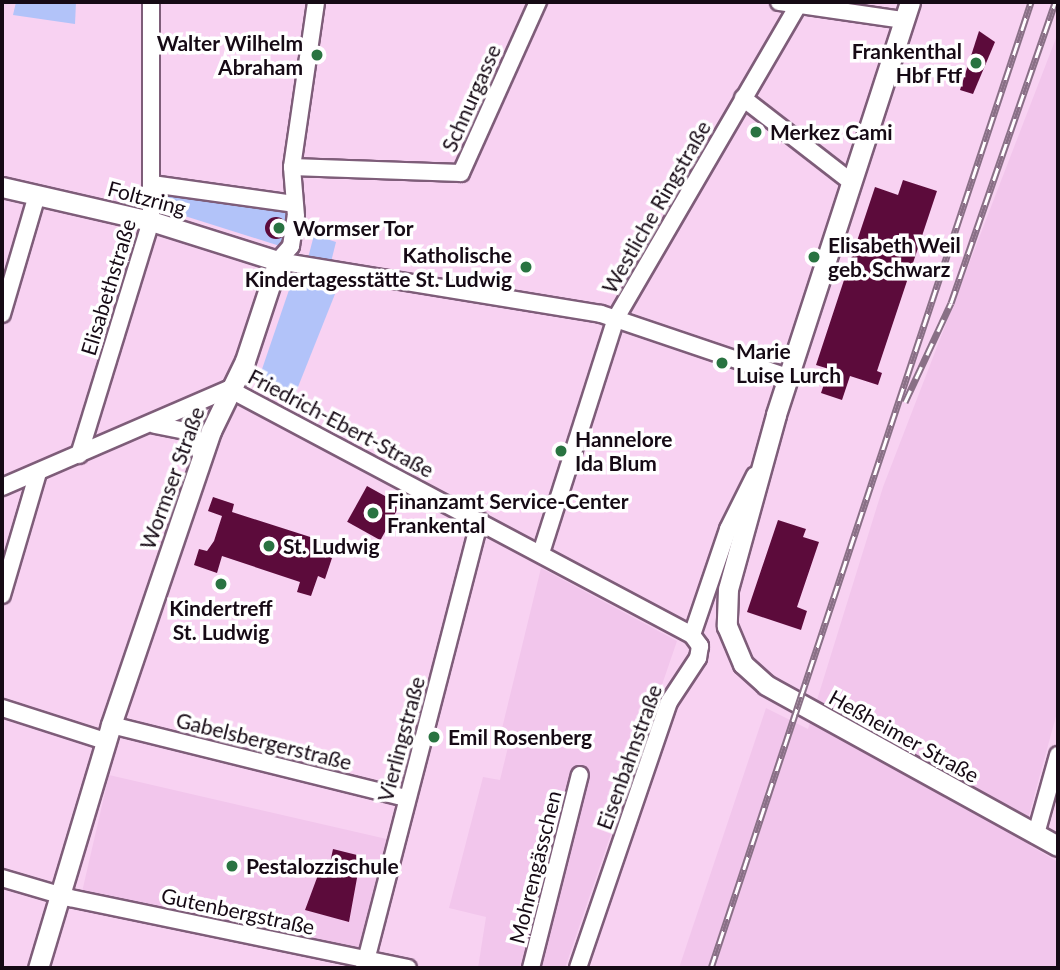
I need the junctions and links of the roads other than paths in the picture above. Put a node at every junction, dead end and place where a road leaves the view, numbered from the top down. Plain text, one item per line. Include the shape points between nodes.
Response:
1 (151, 2) edge
2 (316, 2) edge
3 (538, 2) edge
4 (779, 2) edge
5 (799, 3) edge
6 (906, 11) edge
7 (743, 98) junction
8 (292, 167) junction
9 (849, 181) junction
10 (152, 184) junction
11 (2, 187) edge
12 (37, 195) junction
13 (295, 204) junction
14 (151, 221) junction
15 (278, 261) junction
16 (2, 314) edge
17 (616, 318) junction
18 (787, 377) junction
19 (229, 388) junction
20 (152, 425) junction
21 (769, 452) junction
22 (79, 455) junction
23 (202, 459) junction
24 (38, 473) junction
25 (2, 487) edge
26 (480, 521) junction
27 (541, 553) junction
28 (2, 595) edge
29 (692, 635) junction
30 (736, 654) joint
31 (2, 708) edge
32 (108, 733) junction
33 (1058, 755) edge
34 (580, 775) dead end
35 (407, 798) junction
36 (1036, 834) junction
37 (1058, 846) edge
38 (2, 878) edge
39 (59, 895) junction
40 (365, 964) edge
41 (38, 968) edge
42 (408, 968) edge
43 (531, 968) edge
44 (578, 968) edge

1 - 10 street, Elisabethstraße
2 - 8 street, Wormser Straße
3 - 8 street, Schnurgasse via 461,173
4 - 5 street
5 - 6 street
5 - 7 street, Westliche Ringstraße
6 - 9 street, Eisenbahnstraße
7 - 9 street
7 - 17 street, Westliche Ringstraße
8 - 13 street, Wormser Straße
9 - 18 street, Eisenbahnstraße
10 - 13 street, Foltzring
10 - 14 street, Elisabethstraße
11 - 12 street, Foltzring
12 - 14 street, Foltzring
12 - 16 street
13 - 15 street, Wormser Straße via 291,246
14 - 15 street, Foltzring
14 - 22 street, Elisabethstraße
15 - 17 street, Westliche Ringstraße
15 - 19 street, Wormser Straße via 246,360
17 - 18 street
17 - 27 street
18 - 21 street, Eisenbahnstraße
19 - 20 street
19 - 23 street, Wormser Straße
19 - 26 street, Friedrich-Ebert-Straße
20 - 22 street
20 - 23 street via 186,432 195,439
21 - 29 street, Eisenbahnstraße via 728,529
21 - 30 street, Eisenbahnstraße via 728,589 727,626
22 - 24 street
23 - 32 street, Wormser Straße
24 - 25 street
24 - 28 street
26 - 27 street, Friedrich-Ebert-Straße
26 - 35 street, Vierlingstraße
27 - 29 street, Friedrich-Ebert-Straße
29 - 44 street, Eisenbahnstraße via 700,646 698,658 669,702
30 - 36 street, Heßheimer Straße via 773,689
31 - 32 street, Gabelsbergerstraße
32 - 35 street, Gabelsbergerstraße
32 - 39 street, Wormser Straße
33 - 36 street
34 - 43 street, Mohrengässchen
35 - 40 street, Vierlingstraße
36 - 37 street, Heßheimer Straße
38 - 39 street, Gutenbergstraße
39 - 40 street, Gutenbergstraße
39 - 41 street, Wormser Straße
40 - 42 street, Gutenbergstraße

